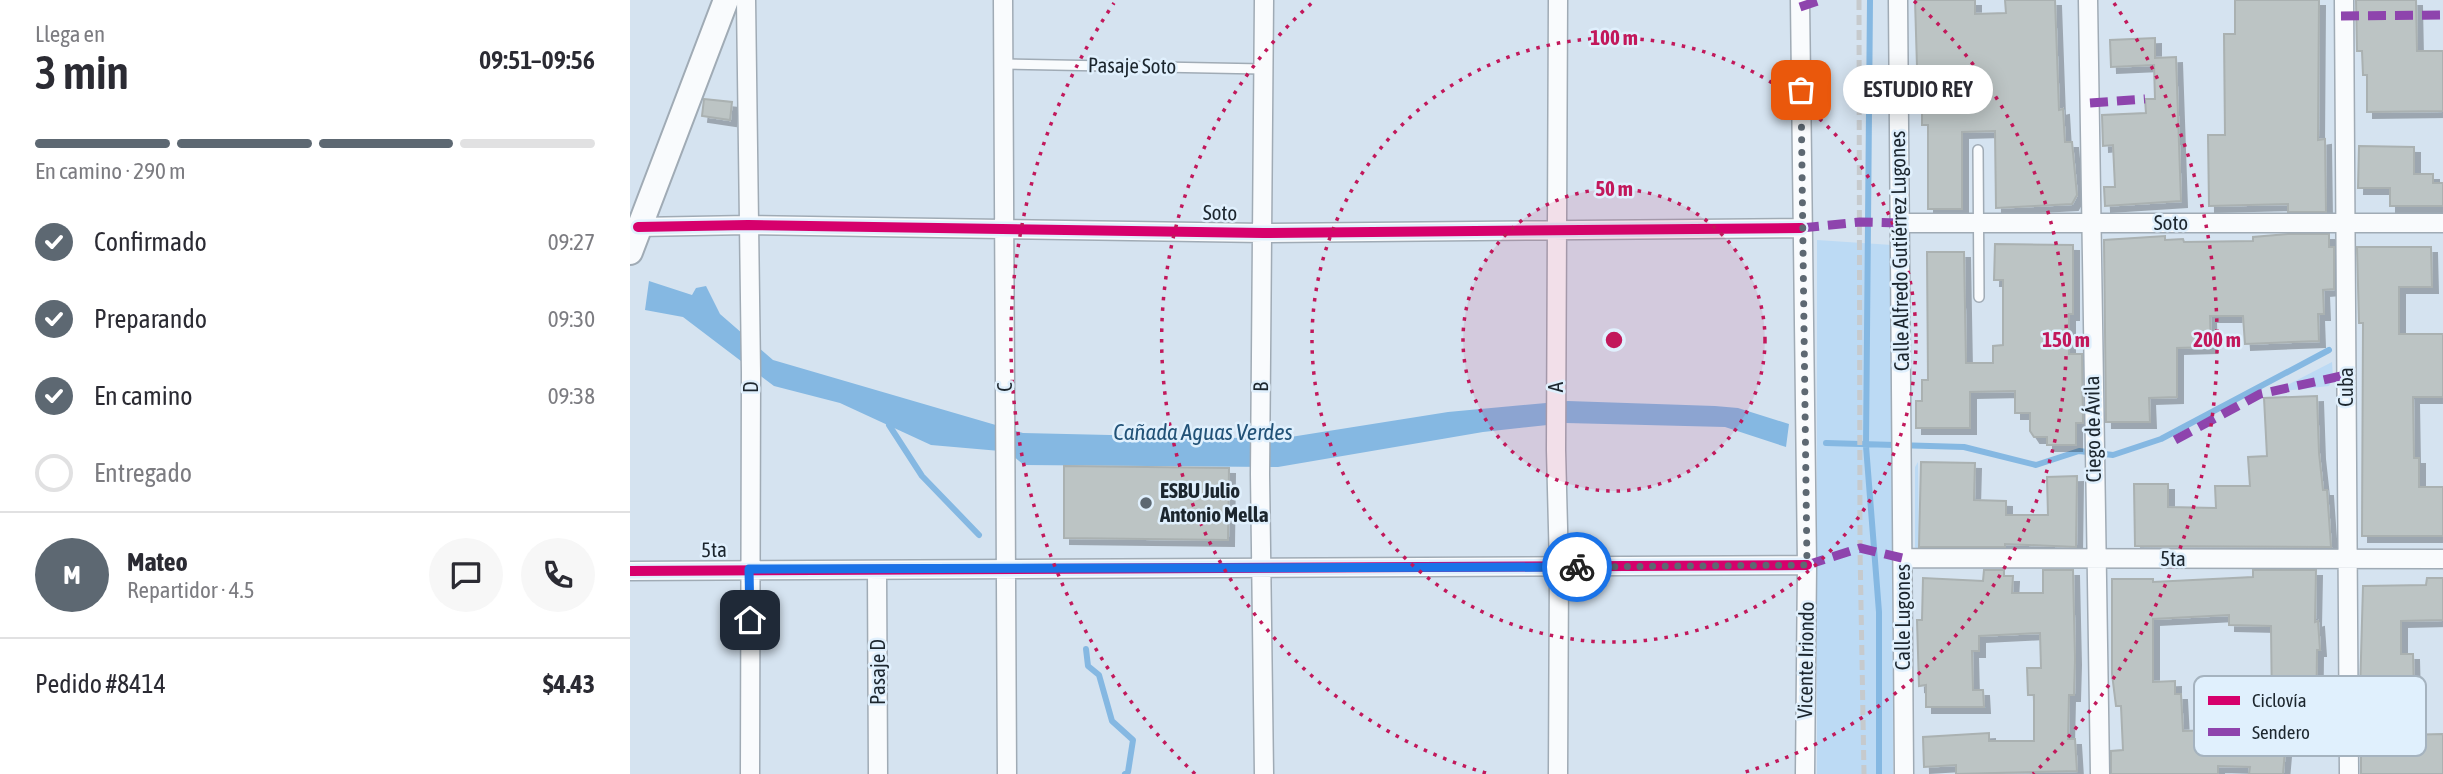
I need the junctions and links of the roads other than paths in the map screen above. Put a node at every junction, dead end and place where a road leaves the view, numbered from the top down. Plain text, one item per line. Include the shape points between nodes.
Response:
1 (726, 0) edge
2 (746, 0) edge
3 (1003, 0) edge
4 (1264, 0) edge
5 (1558, 0) edge
6 (1800, 0) edge
7 (1898, 0) edge
8 (2088, 0) edge
9 (2344, 0) edge
10 (1002, 64) junction
11 (1263, 69) junction
12 (1978, 150) dead end
13 (2091, 222) junction
14 (1899, 223) junction
15 (1979, 223) junction
16 (2345, 223) junction
17 (2443, 223) edge
18 (748, 225) junction
19 (638, 227) junction
20 (1005, 228) junction
21 (1801, 228) junction
22 (1558, 232) junction
23 (1263, 233) junction
24 (630, 252) edge
25 (1979, 297) dead end
26 (1902, 460) joint
27 (1902, 558) junction
28 (2095, 559) junction
29 (2443, 559) edge
30 (2347, 560) junction
31 (1807, 565) junction
32 (1559, 567) junction
33 (1263, 568) junction
34 (749, 569) junction
35 (877, 570) junction
36 (1006, 570) junction
37 (630, 571) edge
38 (2348, 676) edge
39 (2348, 756) edge
40 (750, 774) edge
41 (878, 774) edge
42 (1007, 774) edge
43 (1264, 774) edge
44 (1558, 774) edge
45 (1805, 774) edge
46 (1904, 774) edge
47 (2100, 774) edge
48 (2348, 774) edge

1 - 19 street
2 - 18 street, D
3 - 10 street, C
4 - 11 street, B
5 - 22 street, A
6 - 21 street, Vicente Iriondo
7 - 14 street, Calle Alfredo Gutiérrez Lugones
8 - 13 street, Ciego de Ávila
9 - 16 street, Cuba
10 - 11 lane, Pasaje Soto
10 - 20 street, C
11 - 23 street, B
12 - 15 lane
13 - 15 street, Soto
13 - 16 street, Soto
13 - 28 street, Ciego de Ávila
14 - 15 street, Soto
14 - 26 street, Calle Alfredo Gutiérrez Lugones
15 - 25 lane
16 - 17 street, Soto
16 - 30 street, Cuba
18 - 19 street, Soto
18 - 20 street, Soto
18 - 34 street, D
19 - 24 street
20 - 23 street, Soto
20 - 36 street, C
21 - 22 street, Soto
21 - 31 street, Vicente Iriondo
22 - 23 street, Soto
22 - 32 street, A
23 - 33 street, B
26 - 27 street, Calle Lugones
27 - 28 street, 5ta
27 - 46 street, Calle Lugones
28 - 30 street, 5ta
28 - 47 street, Ciego de Ávila
29 - 30 street, 5ta
30 - 38 street, Cuba
31 - 32 street, 5ta
31 - 45 street, Vicente Iriondo
32 - 33 street, 5ta
32 - 44 street, A
33 - 36 street, 5ta
33 - 43 street, B
34 - 35 street, 5ta
34 - 37 street, 5ta
34 - 40 street, D
35 - 36 street, 5ta
35 - 41 street, Pasaje D
36 - 42 street, C
39 - 48 street, Cuba

